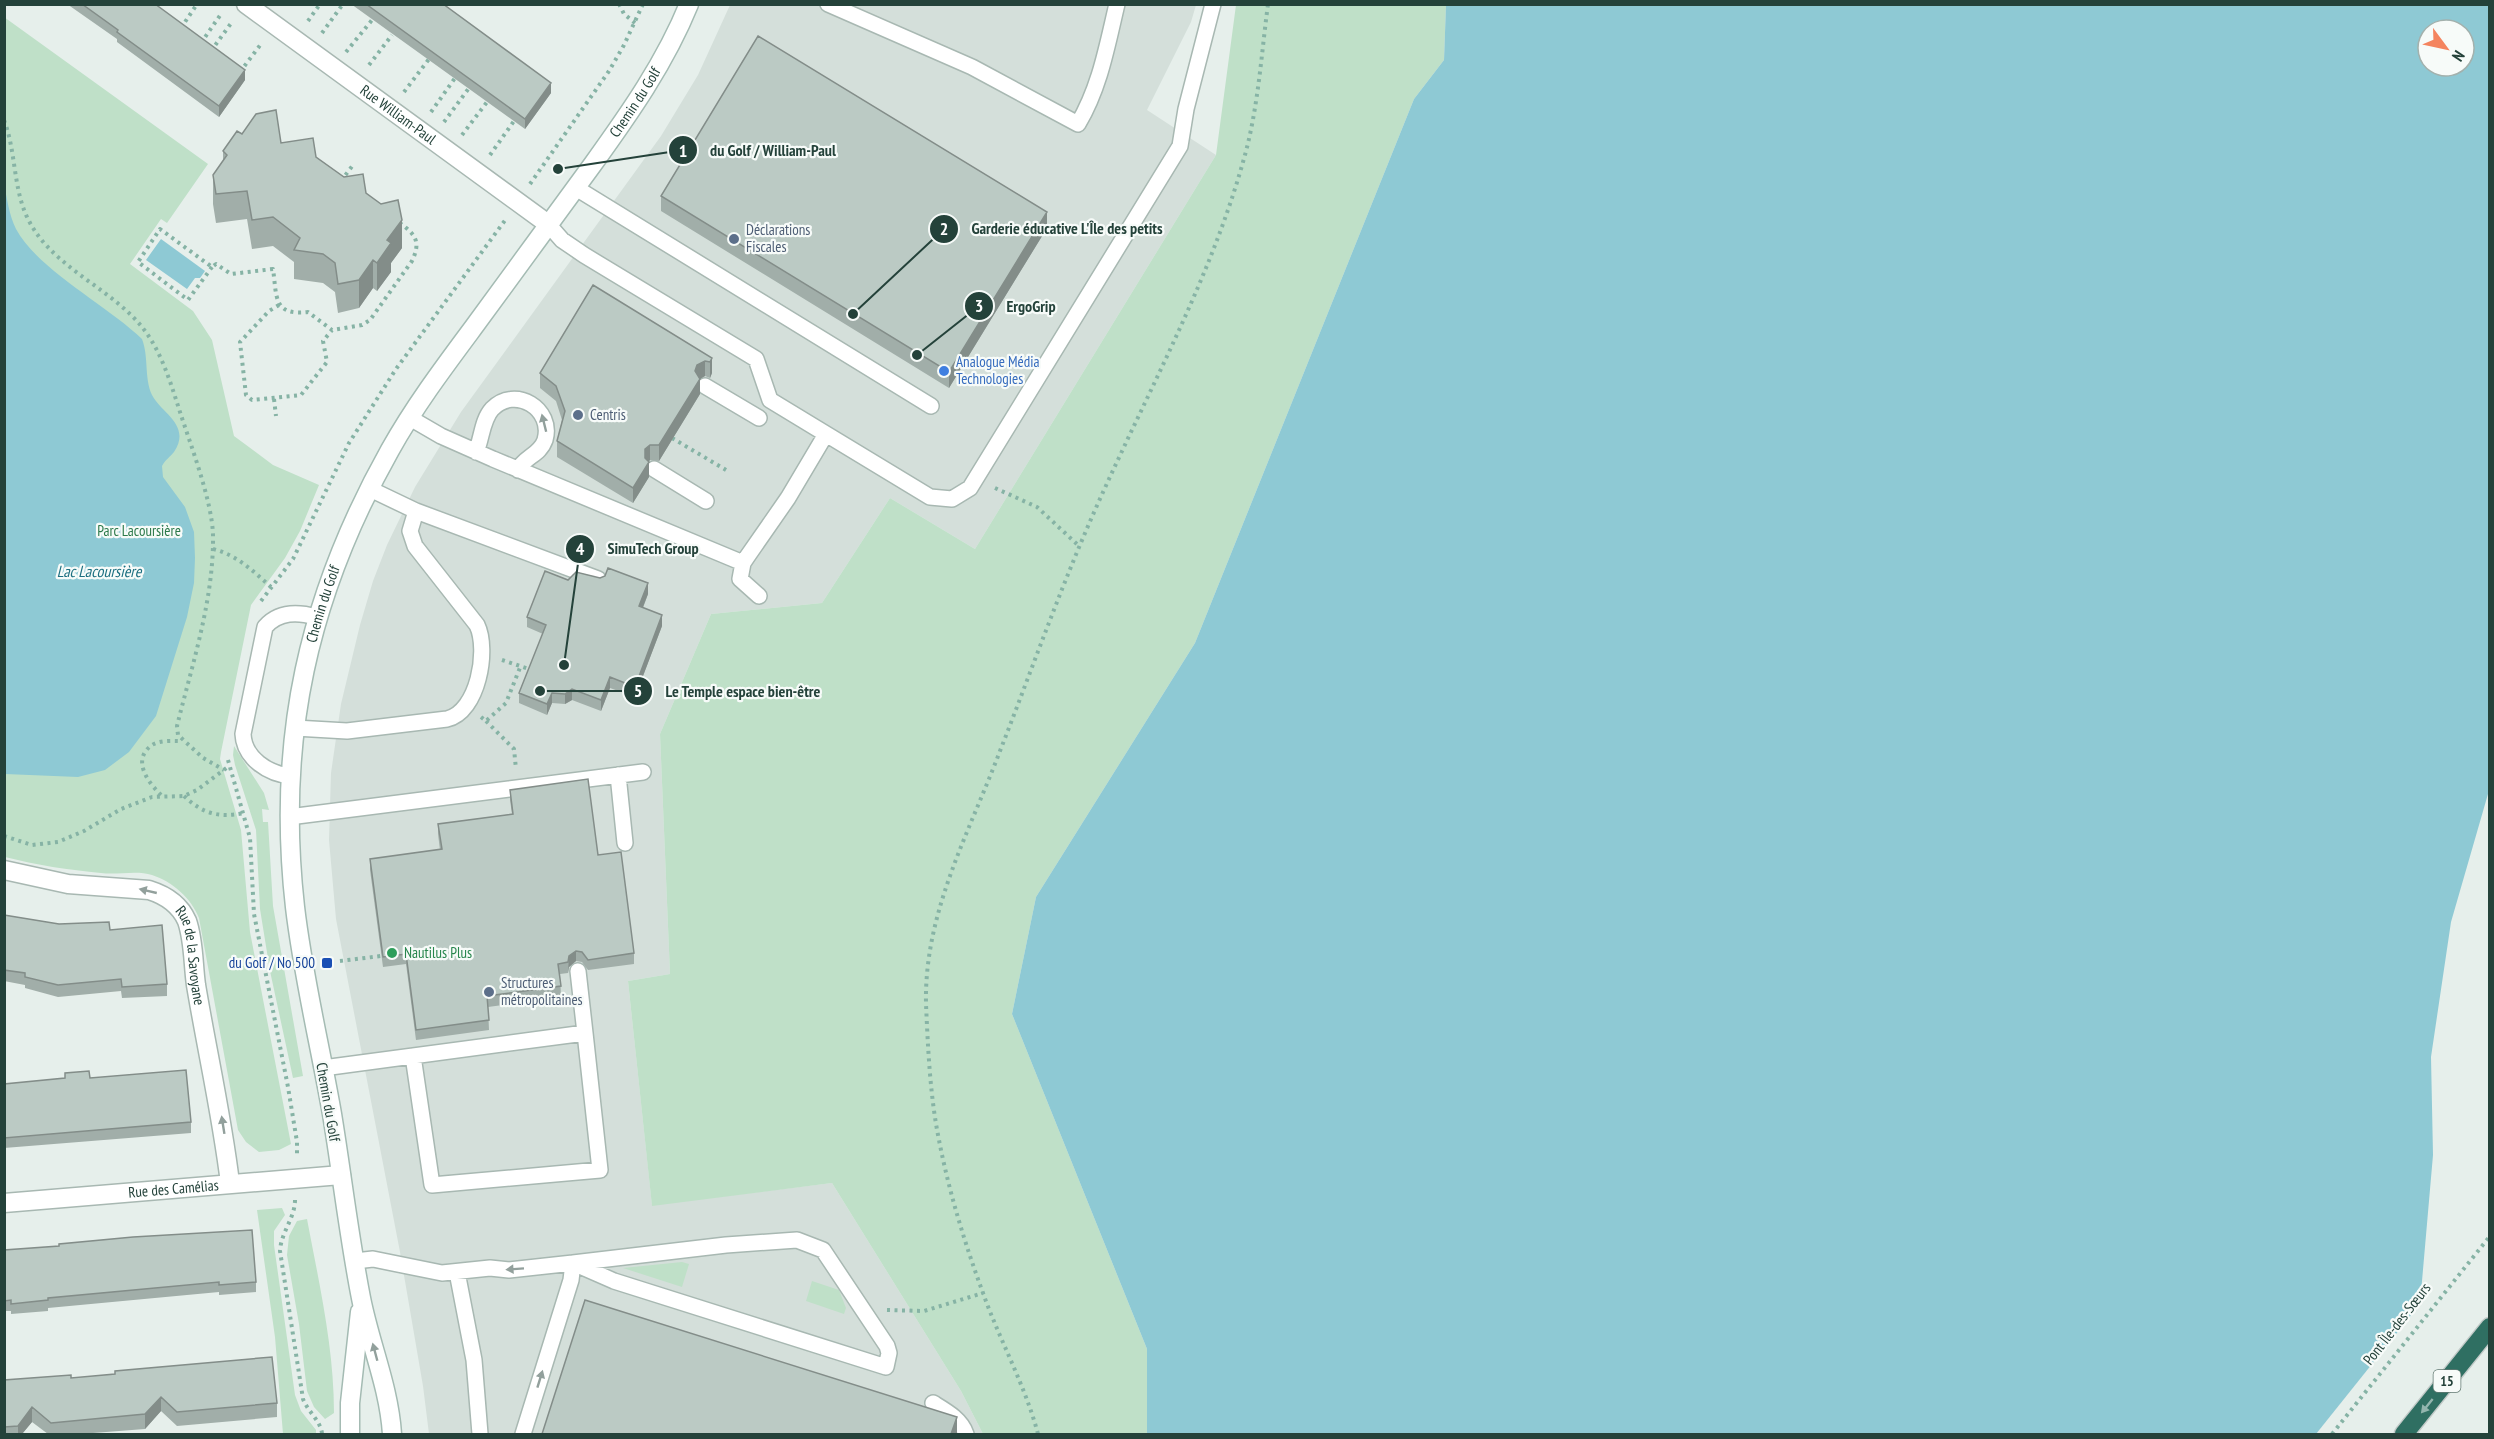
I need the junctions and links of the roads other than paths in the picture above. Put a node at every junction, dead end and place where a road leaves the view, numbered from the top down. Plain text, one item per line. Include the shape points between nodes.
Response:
1 (246, 4) edge
2 (689, 4) edge
3 (828, 4) edge
4 (1117, 4) edge
5 (1213, 4) edge
6 (576, 188) junction
7 (548, 224) junction
8 (705, 386) dead end
9 (931, 406) dead end
10 (410, 418) junction
11 (759, 418) dead end
12 (826, 434) junction
13 (476, 452) junction
14 (518, 470) junction
15 (654, 470) dead end
16 (370, 489) junction
17 (706, 501) dead end
18 (416, 511) junction
19 (742, 563) junction
20 (598, 579) edge
21 (759, 596) dead end
22 (316, 617) junction
23 (295, 728) junction
24 (643, 772) dead end
25 (618, 775) junction
26 (291, 776) junction
27 (289, 817) junction
28 (625, 843) dead end
29 (4, 870) edge
30 (578, 971) dead end
31 (585, 1033) junction
32 (413, 1056) junction
33 (323, 1068) junction
34 (341, 1175) junction
35 (230, 1183) junction
36 (4, 1203) edge
37 (355, 1261) junction
38 (573, 1263) junction
39 (457, 1272) junction
40 (361, 1301) junction
41 (2490, 1327) edge
42 (933, 1403) dead end
43 (350, 1434) edge
44 (392, 1434) edge
45 (480, 1434) edge
46 (523, 1434) edge
47 (966, 1434) edge
48 (2404, 1434) edge

1 - 7 street, Rue William-Paul
2 - 6 street, Chemin du Golf via 642,93
3 - 4 lane via 972,67 1078,124 1099,80
5 - 12 lane via 1180,146 970,488 944,500 930,498
6 - 7 street, Chemin du Golf
6 - 9 lane
7 - 10 street, Chemin du Golf
7 - 12 lane via 575,249 756,359 770,400
8 - 11 lane
10 - 13 lane
10 - 16 street, Chemin du Golf
12 - 19 lane via 788,498
13 - 14 lane
14 -> 13 lane via 538,451 546,436 542,414 524,400 507,401 492,409
14 - 19 lane
15 - 17 lane
16 - 18 lane
16 - 22 street, Chemin du Golf
18 - 20 lane
18 - 23 lane via 410,531 415,546 477,625 482,638 476,687 470,702 459,715 447,719 346,731
19 - 21 lane via 740,579
22 - 23 street, Chemin du Golf
22 - 26 lane via 289,613 270,621 266,627 243,734 247,749 261,766
23 - 26 street, Chemin du Golf
24 - 25 lane
25 - 27 lane
25 - 28 lane
26 - 27 street, Chemin du Golf
27 - 33 street, Chemin du Golf via 295,909
35 -> 29 street, Rue de la Savoyane via 187,921 179,909 166,897 149,890 68,884
30 - 31 lane
31 - 32 lane
31 - 32 lane via 600,1170 432,1185
32 - 33 lane
33 - 34 street, Chemin du Golf
34 - 35 street, Rue des Camélias
34 - 37 street, Chemin du Golf
35 - 36 street, Rue des Camélias
37 - 39 lane via 372,1259 424,1270
37 - 40 street, Chemin du Golf
38 - 38 lane via 797,1240 823,1250 887,1346 886,1367 614,1281
38 -> 39 lane
46 -> 38 lane
39 - 45 lane via 474,1360
40 - 43 street, Chemin du Golf
44 -> 40 street, Chemin du Golf via 389,1403
41 -> 48 highway, 15
42 - 47 lane via 957,1421

